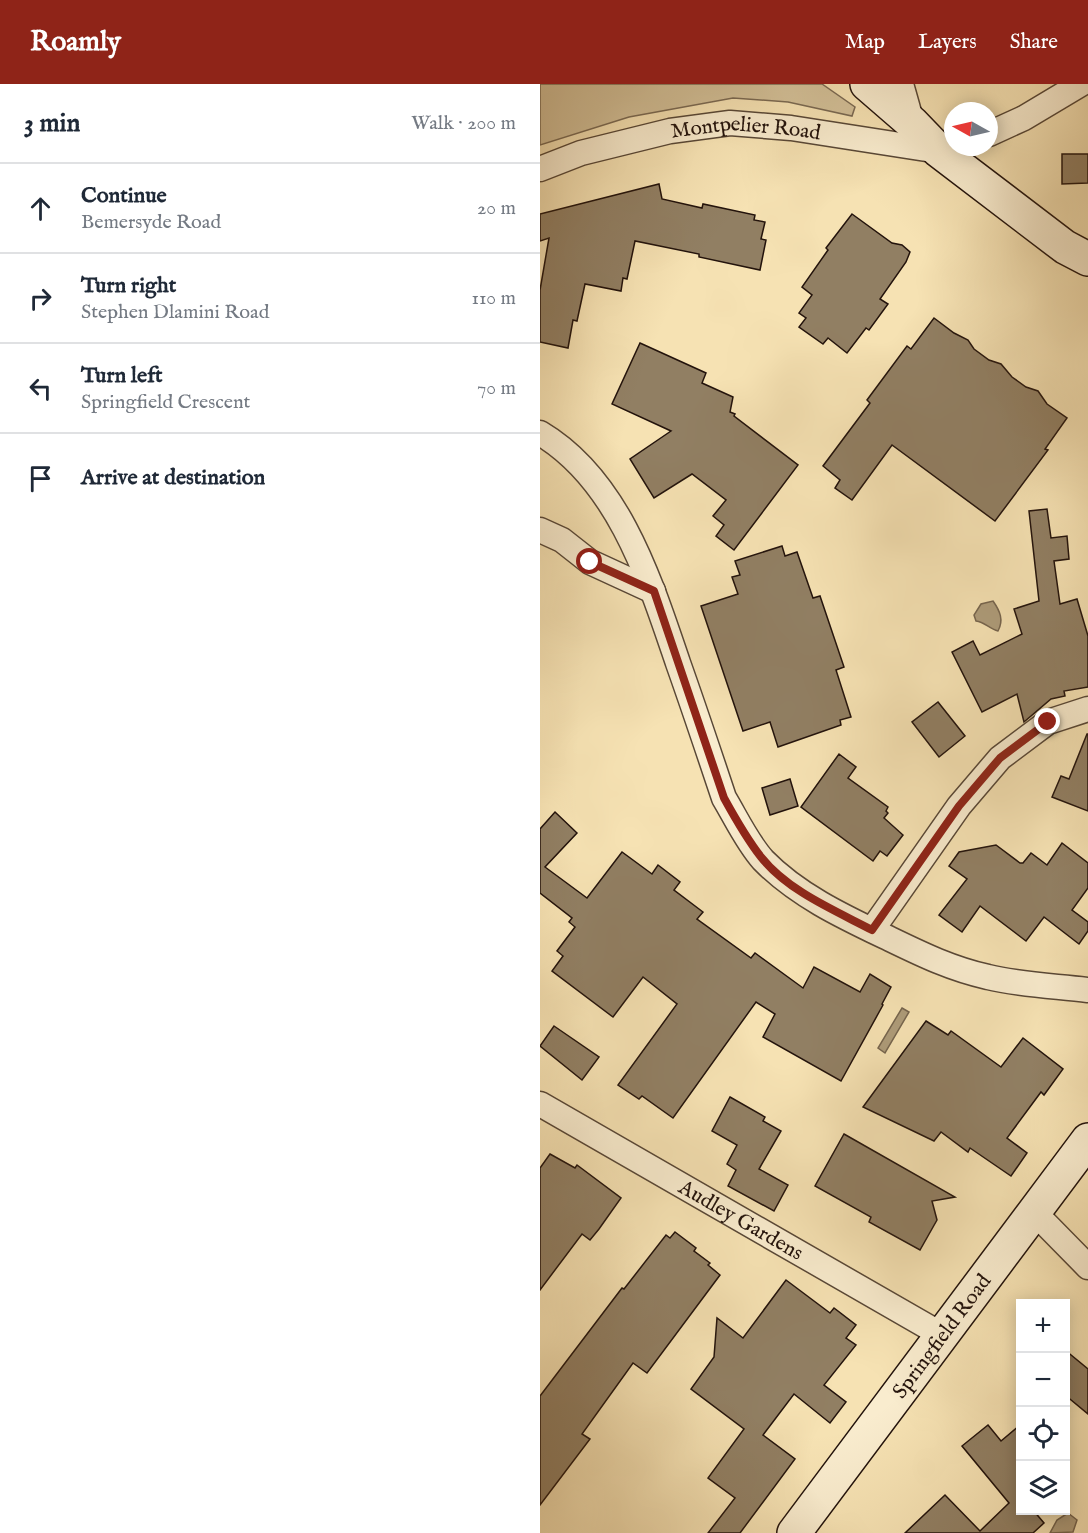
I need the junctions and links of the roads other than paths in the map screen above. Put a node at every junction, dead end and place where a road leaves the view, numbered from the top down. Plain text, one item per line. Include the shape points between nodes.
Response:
1 (867, 84) edge
2 (900, 84) edge
3 (1081, 84) edge
4 (912, 123) junction
5 (998, 130) edge
6 (944, 147) edge
7 (944, 149) edge
8 (954, 156) edge
9 (540, 169) edge
10 (1088, 259) edge
11 (540, 432) edge
12 (540, 530) edge
13 (654, 591) junction
14 (1088, 709) edge
15 (872, 930) junction
16 (1088, 990) edge
17 (540, 1104) edge
18 (1088, 1140) edge
19 (1034, 1212) junction
20 (1088, 1267) edge
21 (942, 1335) junction
22 (794, 1533) edge

1 - 4 street
2 - 4 street
3 - 5 street
4 - 6 street
7 - 9 street, Montpelier Road via 730,123 659,134 581,153
8 - 10 street via 1065,247
11 - 13 street via 572,457 600,490 635,546
12 - 13 street via 562,540 590,562
13 - 15 street via 724,798 741,829 762,859 788,882
14 - 15 street via 1048,722 1000,758 959,806
15 - 16 street via 950,968 991,978
17 - 21 street, Audley Gardens
18 - 19 street, Springfield Road
19 - 20 street
19 - 21 street, Springfield Road
21 - 22 street, Springfield Road

